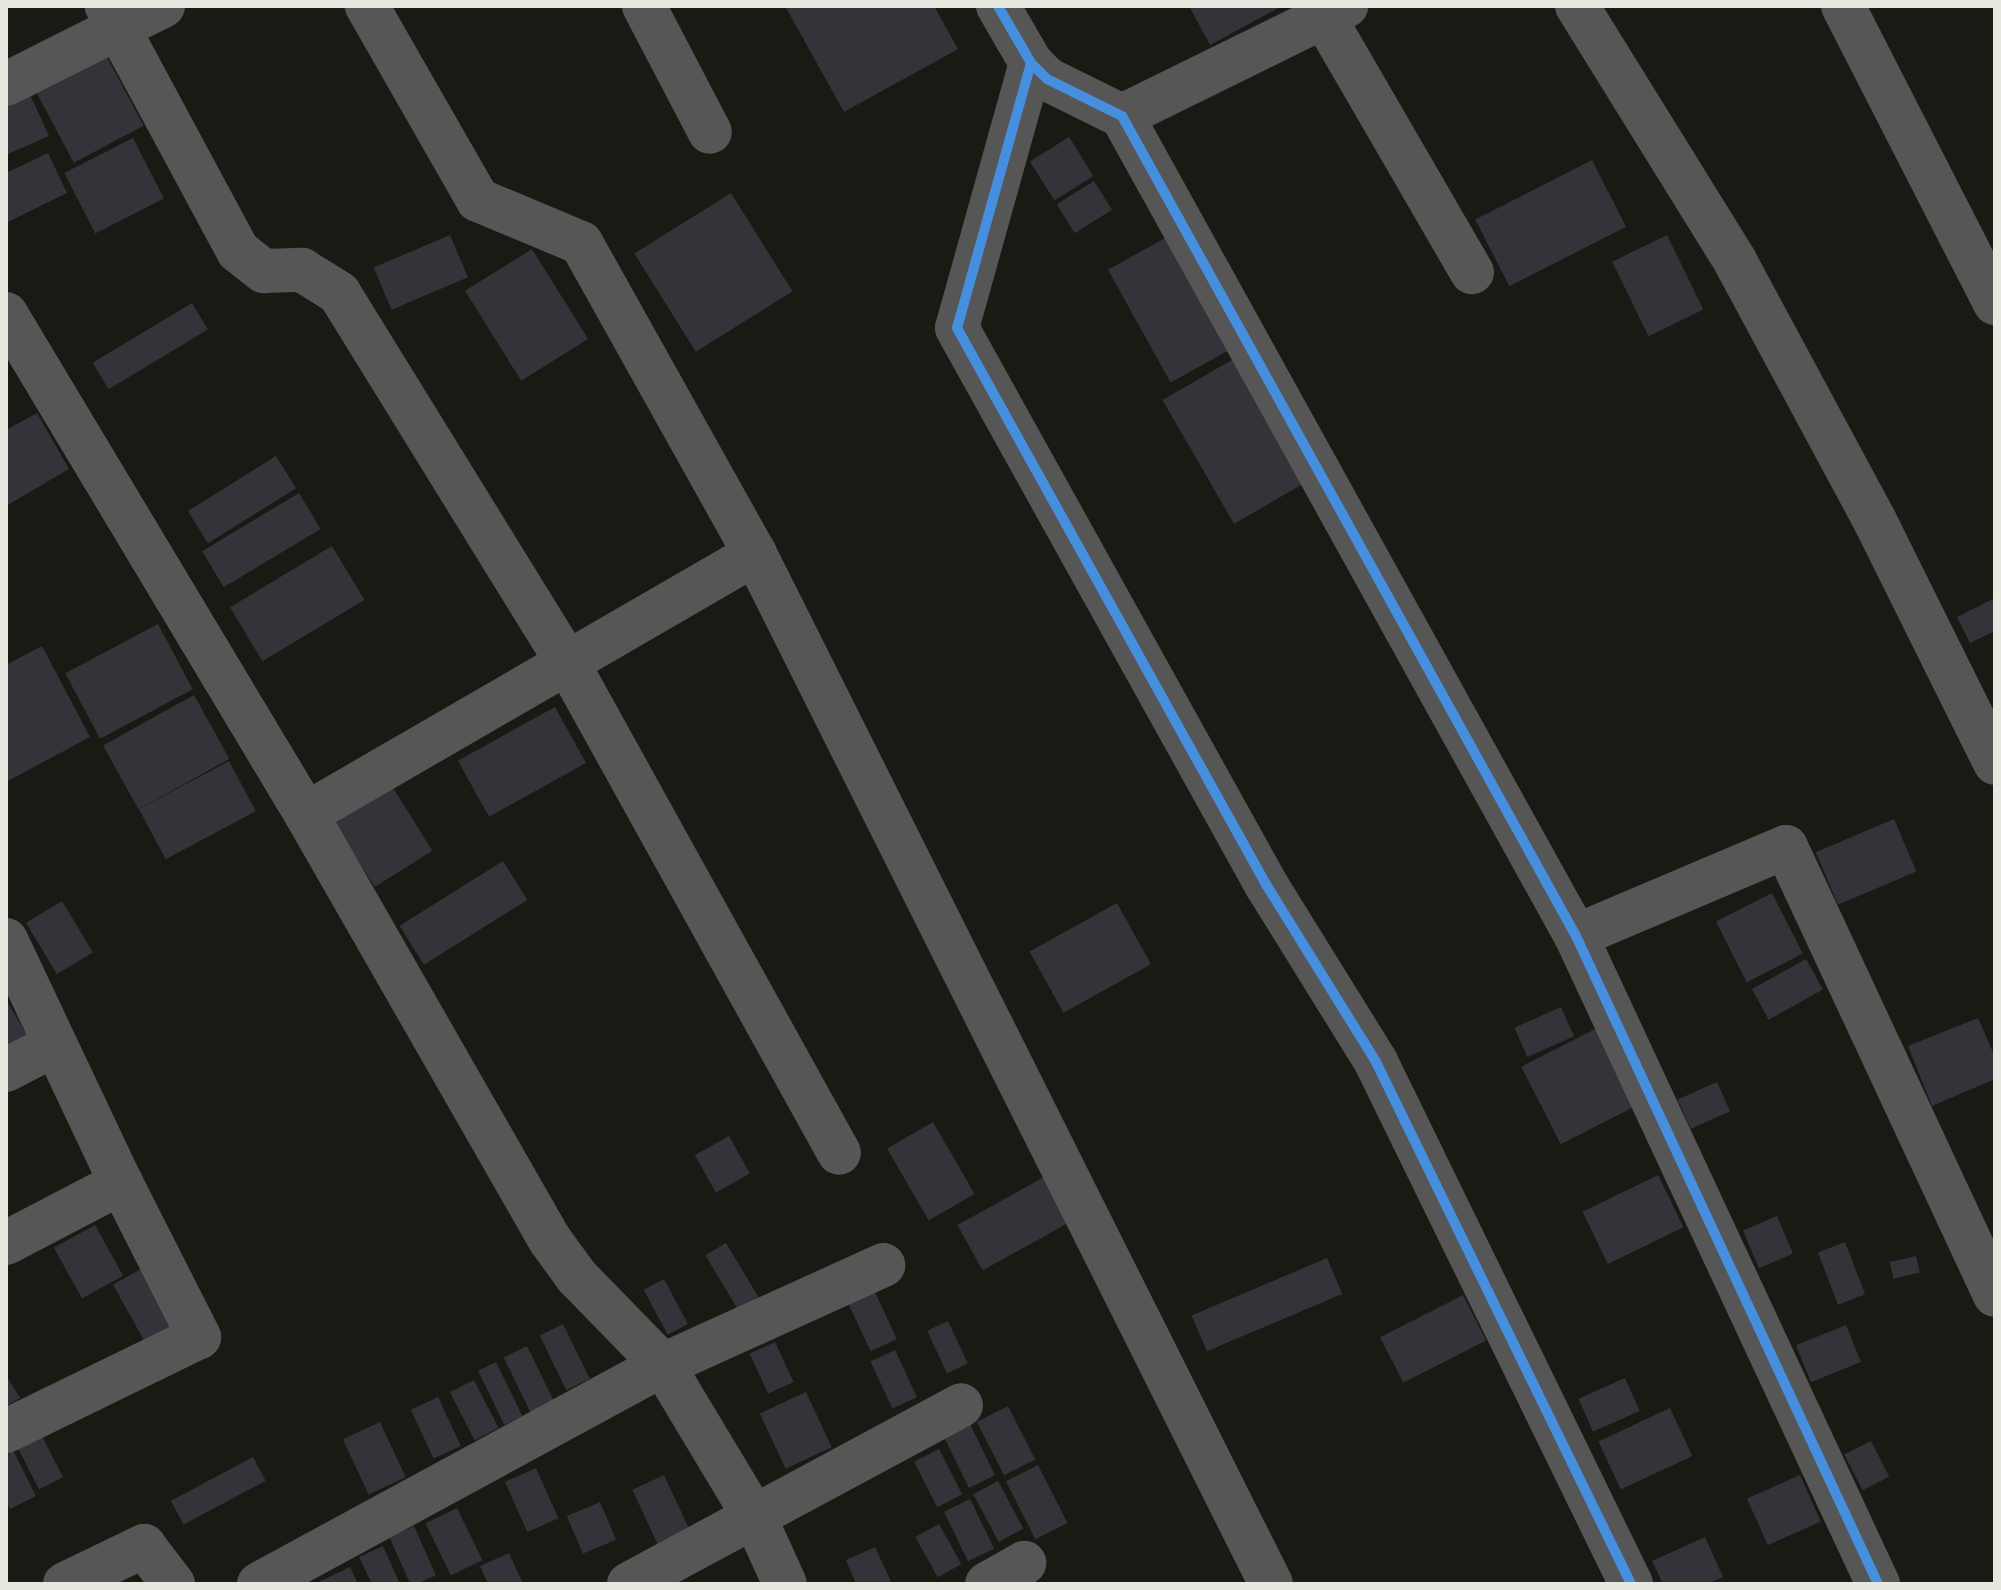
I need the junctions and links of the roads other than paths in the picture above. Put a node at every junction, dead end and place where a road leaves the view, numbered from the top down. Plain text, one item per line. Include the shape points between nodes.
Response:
1 (163, 6) edge
2 (367, 6) edge
3 (644, 6) edge
4 (998, 6) edge
5 (1577, 6) edge
6 (1843, 6) edge
7 (1335, 11) edge
8 (112, 17) edge
9 (1031, 63) junction
10 (6, 84) edge
11 (1122, 116) junction
12 (710, 132) dead end
13 (1472, 272) dead end
14 (1995, 303) edge
15 (6, 314) edge
16 (755, 554) junction
17 (567, 662) junction
18 (1995, 763) edge
19 (306, 814) junction
20 (1576, 936) junction
21 (6, 940) edge
22 (54, 1045) junction
23 (6, 1070) edge
24 (839, 1153) dead end
25 (121, 1183) junction
26 (6, 1243) edge
27 (883, 1265) dead end
28 (1995, 1295) edge
29 (663, 1365) junction
30 (961, 1405) dead end
31 (6, 1431) edge
32 (755, 1518) junction
33 (1024, 1563) dead end
34 (65, 1584) edge
35 (173, 1584) edge
36 (259, 1584) edge
37 (629, 1584) edge
38 (785, 1584) edge
39 (987, 1584) edge
40 (1271, 1584) edge
41 (1631, 1584) edge
42 (1878, 1584) edge

1 - 8 street
2 - 16 street via 478,200 581,243
3 - 12 street
4 - 9 street
5 - 18 street via 1735,261 1875,521
6 - 14 street
7 - 11 street
7 - 13 street
8 - 10 street
8 - 17 street via 238,251 264,271 302,270 339,293
9 - 11 street via 1065,91
9 - 41 street via 957,328 1267,886 1376,1062
11 - 20 street
15 - 19 street
16 - 17 street
16 - 40 street
17 - 19 street
17 - 24 street
19 - 29 street via 550,1240 577,1277
20 - 28 street via 1786,847
20 - 42 street
21 - 22 street
22 - 23 street
22 - 25 street
25 - 26 street
25 - 31 street via 199,1337
27 - 29 street
29 - 32 street
29 - 36 street
30 - 32 street
32 - 37 street
32 - 38 street
33 - 39 street
34 - 35 street via 144,1546

